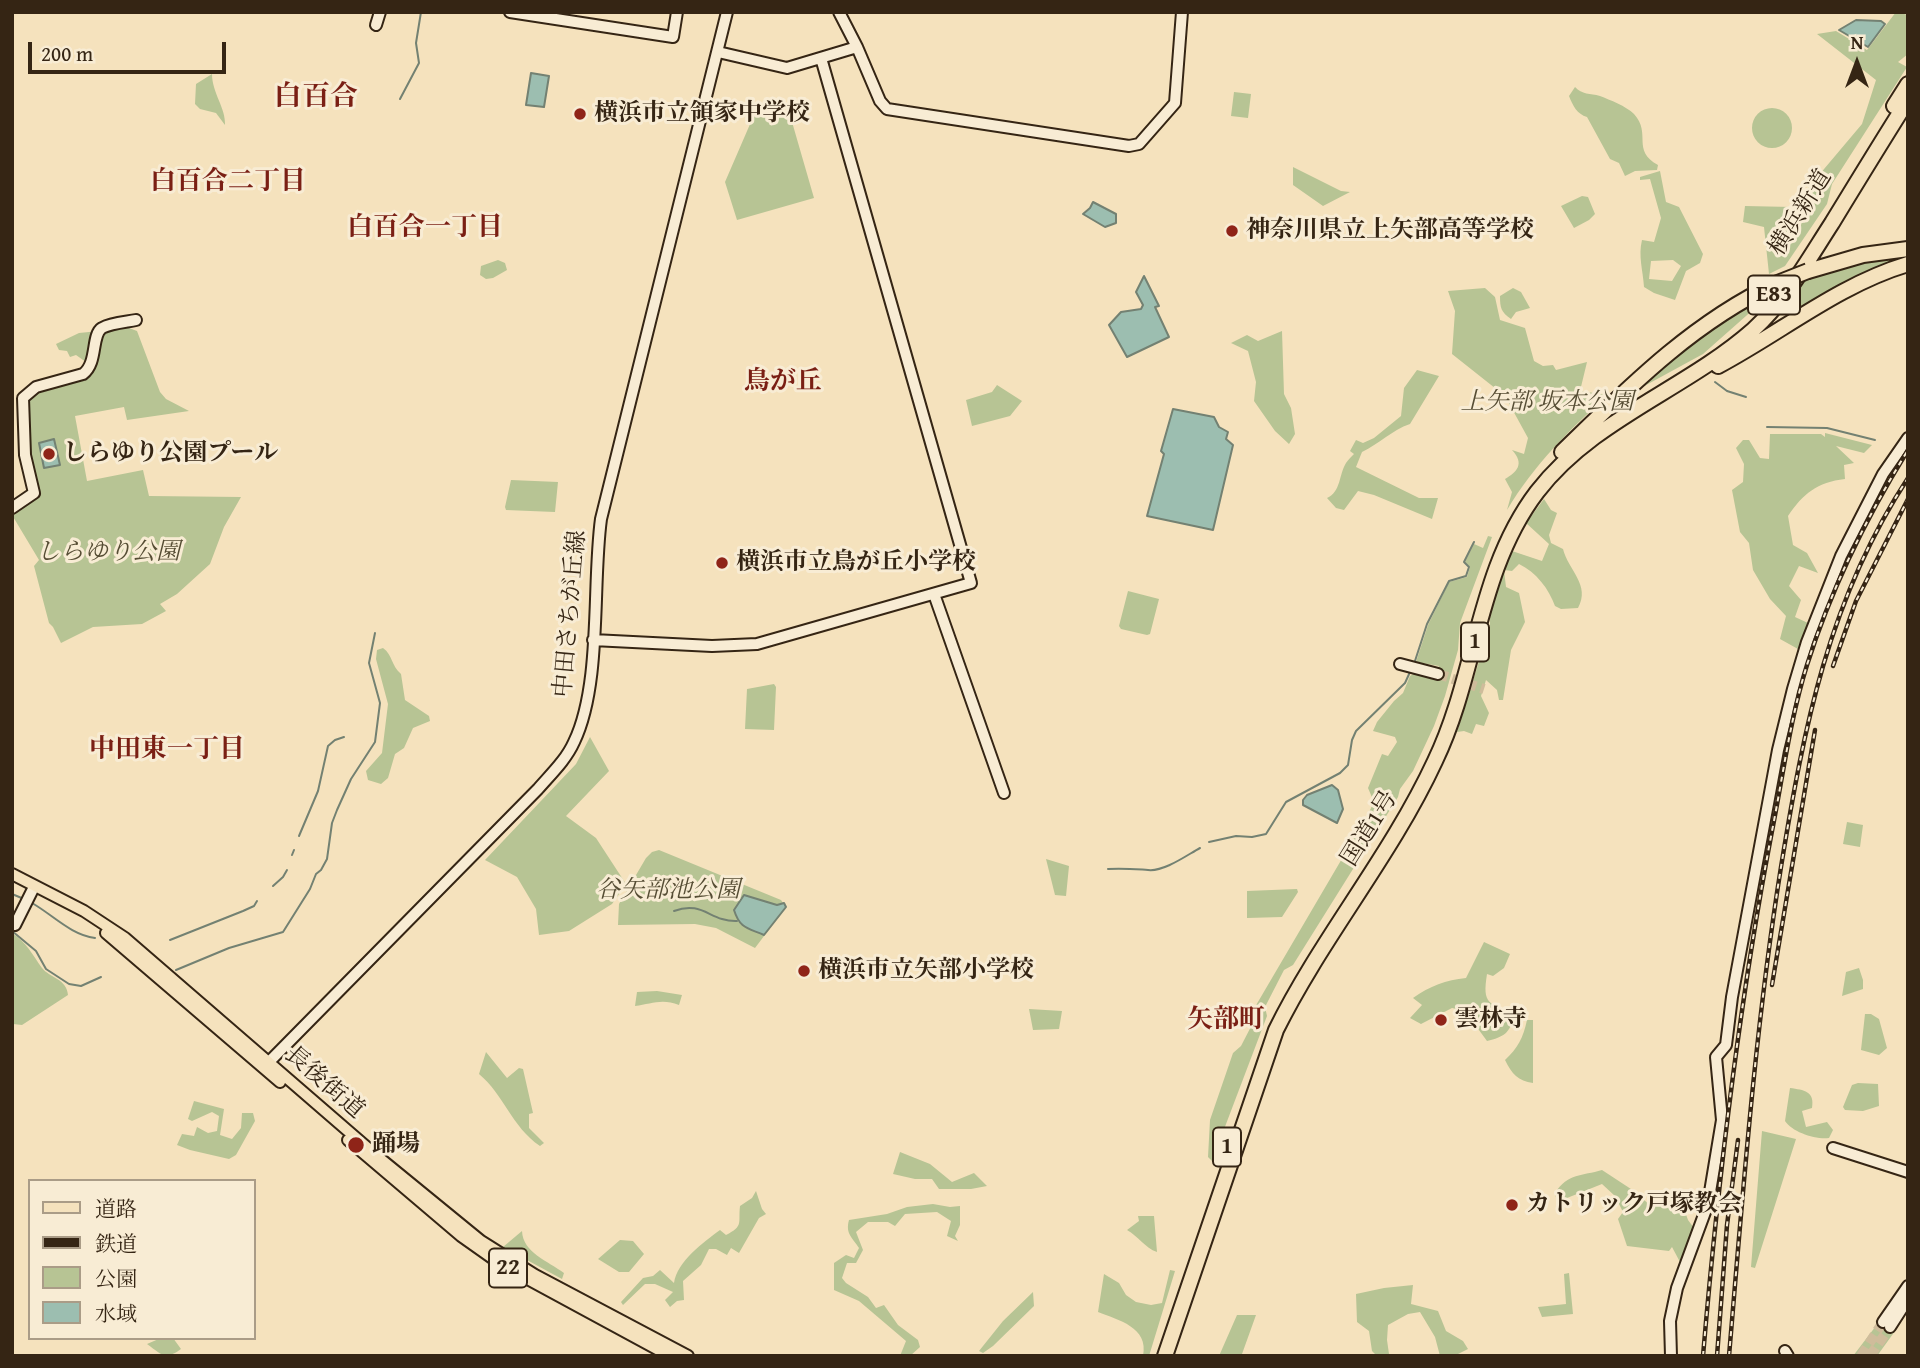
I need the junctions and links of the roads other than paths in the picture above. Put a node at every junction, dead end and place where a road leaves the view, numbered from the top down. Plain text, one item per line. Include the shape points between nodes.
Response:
1 (380, 12) edge
2 (510, 12) edge
3 (677, 12) edge
4 (726, 12) edge
5 (839, 12) edge
6 (1182, 12) edge
7 (376, 25) dead end
8 (857, 47) junction
9 (718, 52) junction
10 (821, 58) junction
11 (1908, 84) edge
12 (1908, 100) edge
13 (1908, 249) edge
14 (1908, 264) edge
15 (1783, 305) junction
16 (1809, 310) junction
17 (136, 320) dead end
18 (1784, 327) junction
19 (1681, 382) junction
20 (1908, 438) edge
21 (1573, 441) junction
22 (12, 508) edge
23 (934, 594) junction
24 (593, 640) junction
25 (1400, 664) dead end
26 (1438, 674) tunnel mouth
27 (1004, 793) dead end
28 (12, 874) edge
29 (12, 882) edge
30 (30, 895) junction
31 (12, 924) edge
32 (267, 1065) junction
33 (1833, 1148) dead end
34 (1908, 1172) edge
35 (1908, 1286) edge
36 (1908, 1298) edge
37 (670, 1356) edge
38 (688, 1356) edge
39 (1157, 1356) edge
40 (1165, 1356) edge
41 (1671, 1356) edge

1 - 7 street
2 - 3 street via 673,37
4 - 9 street, 中田さちが丘線
5 - 8 street
6 - 8 street via 1175,103 1135,146 887,109
8 - 10 street
9 - 10 street via 787,68
9 - 24 street, 中田さちが丘線 via 601,519
10 - 23 street via 971,583
11 - 21 highway, 横浜新道 / E83 via 1791,272 1760,310 1723,342
12 - 15 highway, 横浜新道 / E83
13 - 21 highway, 1, bridge via 1863,255 1808,271 1731,306 1697,330
14 - 16 highway, 1 via 1862,281
15 - 16 highway via 1798,313
15 - 18 highway
15 - 19 highway, 横浜新道 / E83
16 - 18 highway, 1
17 - 22 street via 102,328 89,370 36,387 23,398 24,455 34,492
18 - 19 highway, 1 via 1732,359
19 - 40 highway, 国道1号 / 1 via 1598,433 1568,458 1537,492 1511,534 1491,580 1458,707 1434,764 1276,1030
20 - 41 street via 1883,474 1841,556 1807,642 1786,714 1726,1045 1716,1057 1722,1120 1708,1204 1677,1288 1670,1321
21 - 39 highway, 国道1号 / 1 via 1530,488 1502,531 1478,593 1452,699 1425,765 1281,1000
23 - 24 street via 757,644
23 - 27 street
24 - 32 street, 中田さちが丘線 via 581,724 560,765
25 - 26 street
28 - 30 main road, 長後街道 / 22
29 - 30 main road, 長後街道 / 22
30 - 31 street
30 - 32 main road, 長後街道 / 22 via 63,907 101,930
30 - 32 main road, 長後街道 / 22 via 84,911 125,938
32 - 37 main road, 長後街道 / 22 via 461,1236 542,1288
32 - 38 main road, 長後街道 / 22 via 481,1241
33 - 34 street
35 - 36 street via 1887,1324

